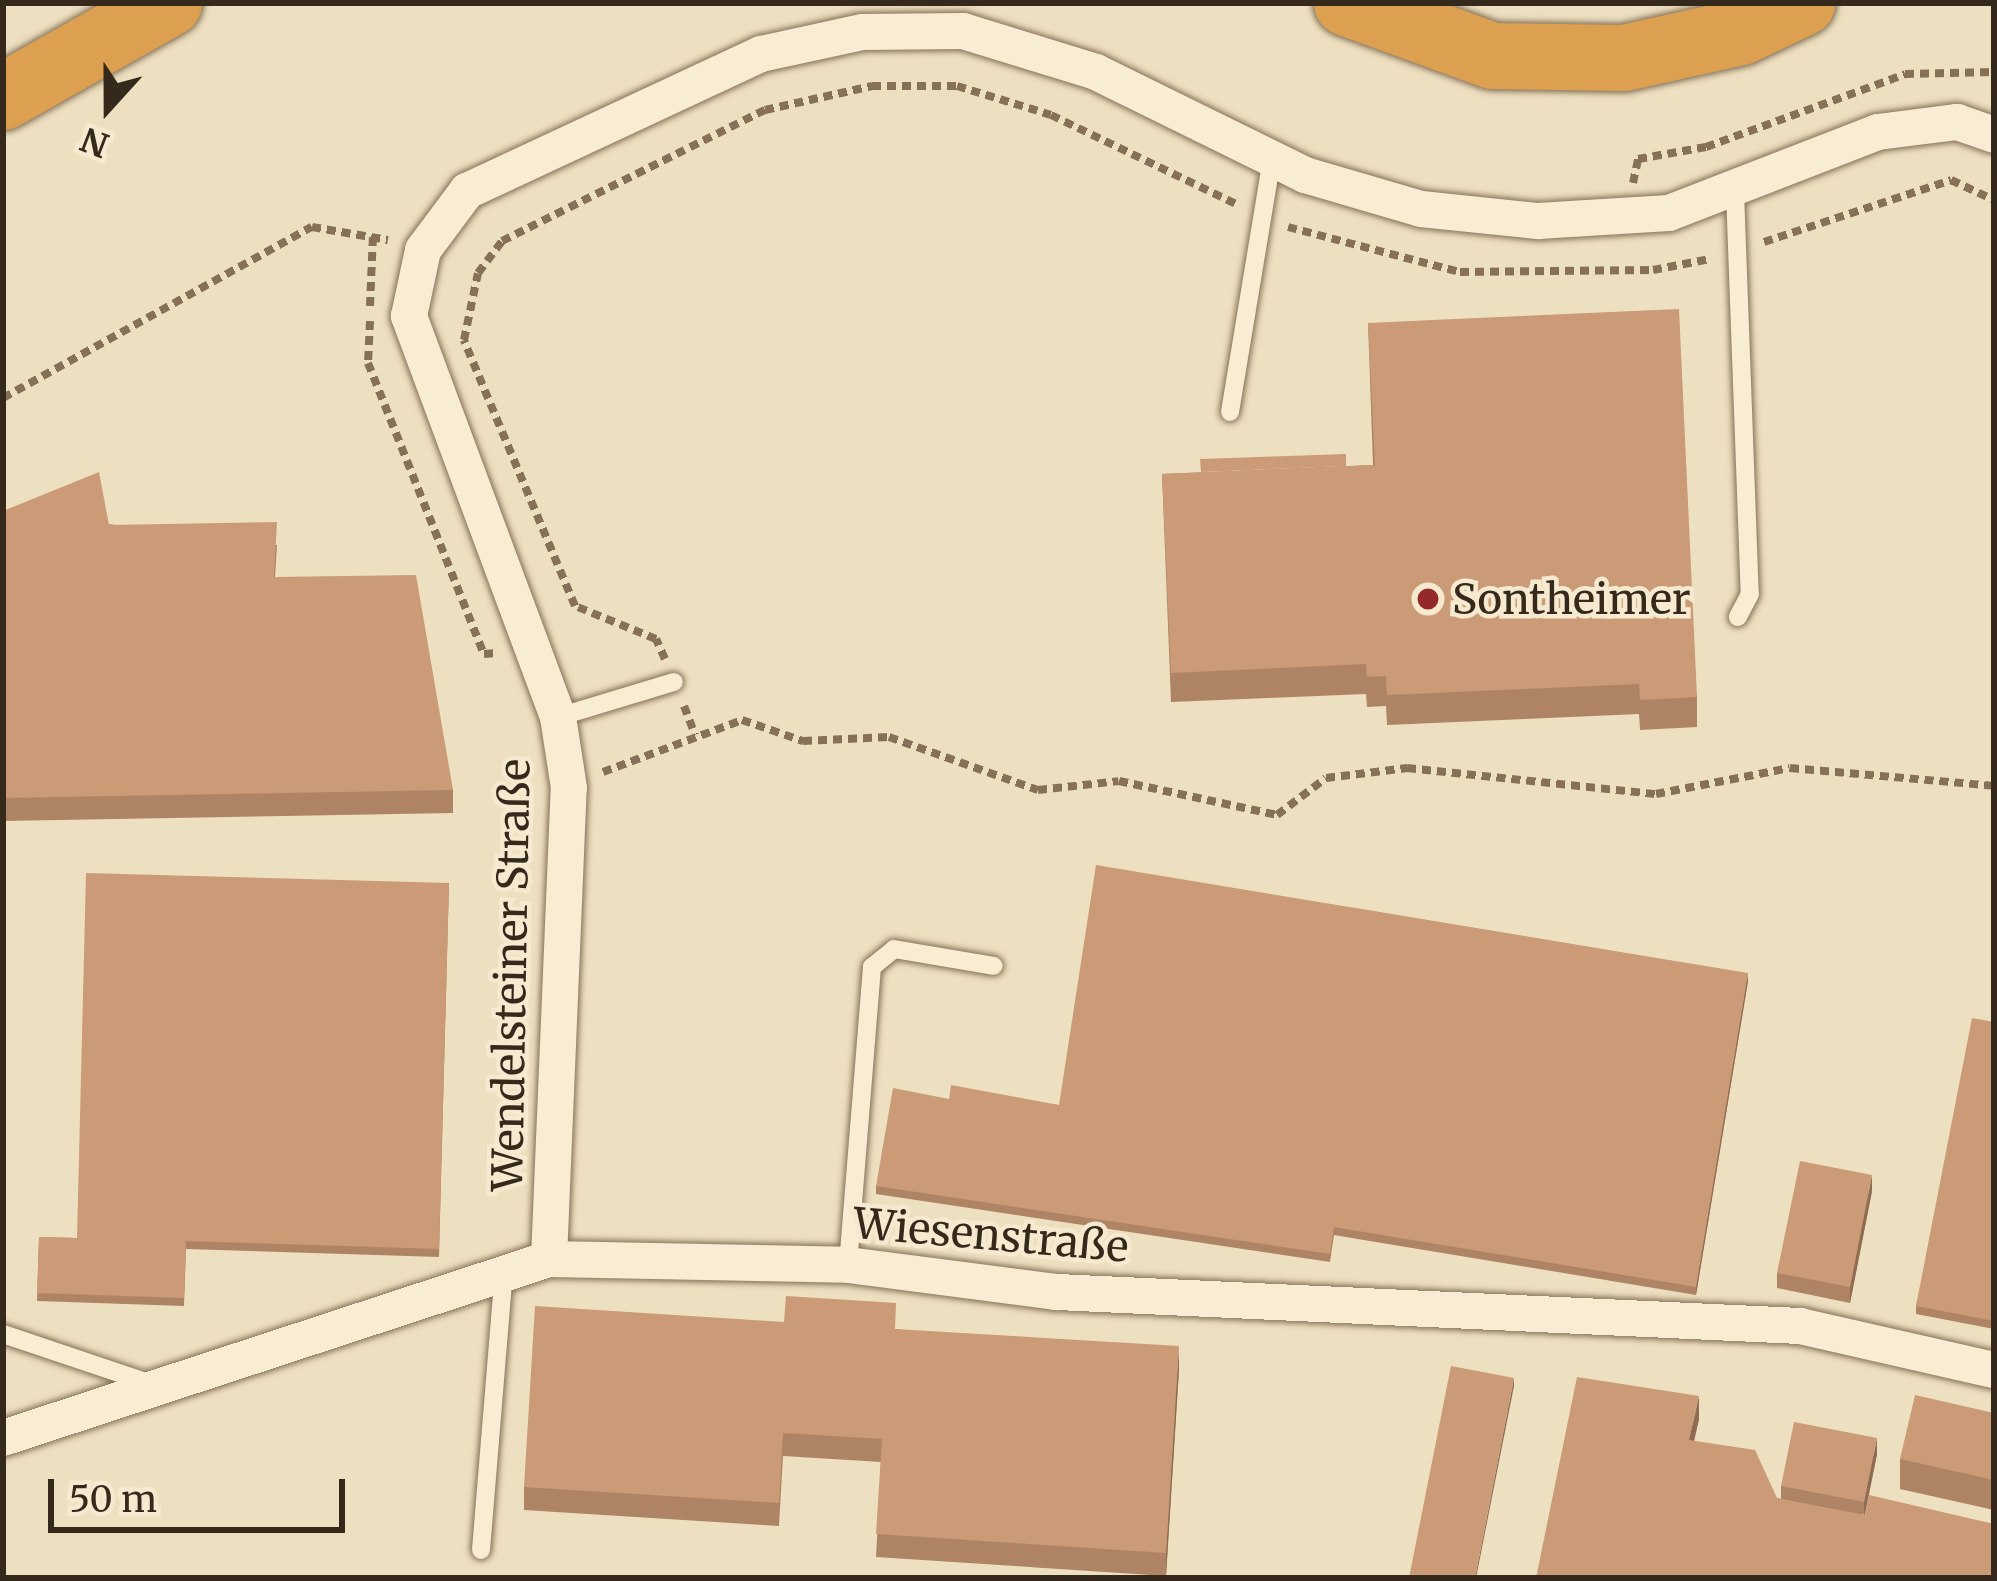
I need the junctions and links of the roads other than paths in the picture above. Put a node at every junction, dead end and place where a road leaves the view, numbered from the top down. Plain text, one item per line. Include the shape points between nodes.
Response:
1 (170, 3) edge
2 (1348, 3) edge
3 (1802, 3) edge
4 (3, 97) edge
5 (1994, 135) edge
6 (1272, 159) junction
7 (1735, 193) junction
8 (1230, 412) dead end
9 (1738, 617) dead end
10 (674, 682) road end
11 (558, 717) junction
12 (994, 966) dead end
13 (550, 1259) junction
14 (848, 1265) junction
15 (504, 1273) junction
16 (3, 1334) edge
17 (1994, 1370) edge
18 (149, 1383) junction
19 (3, 1438) edge
20 (482, 1550) dead end

1 - 4 highway
2 - 3 highway via 1493,56 1624,58 1741,32
5 - 7 street, Wendelsteiner Straße via 1957,122 1878,132
6 - 7 street, Wendelsteiner Straße via 1421,209 1538,221 1669,213
6 - 8 lane
6 - 11 street, Wendelsteiner Straße via 1030,52 963,31 862,32 761,54 467,191 423,250 409,316 542,652
7 - 9 lane via 1750,594
10 - 11 lane
11 - 13 street, Wendelsteiner Straße via 568,788
12 - 14 lane via 894,949 872,967
13 - 14 street, Wiesenstraße
13 - 15 street, Wiesenstraße
14 - 17 street, Wiesenstraße via 1058,1292 1800,1326
15 - 18 street, Wiesenstraße
15 - 20 lane
16 - 18 lane
18 - 19 street, Wiesenstraße

